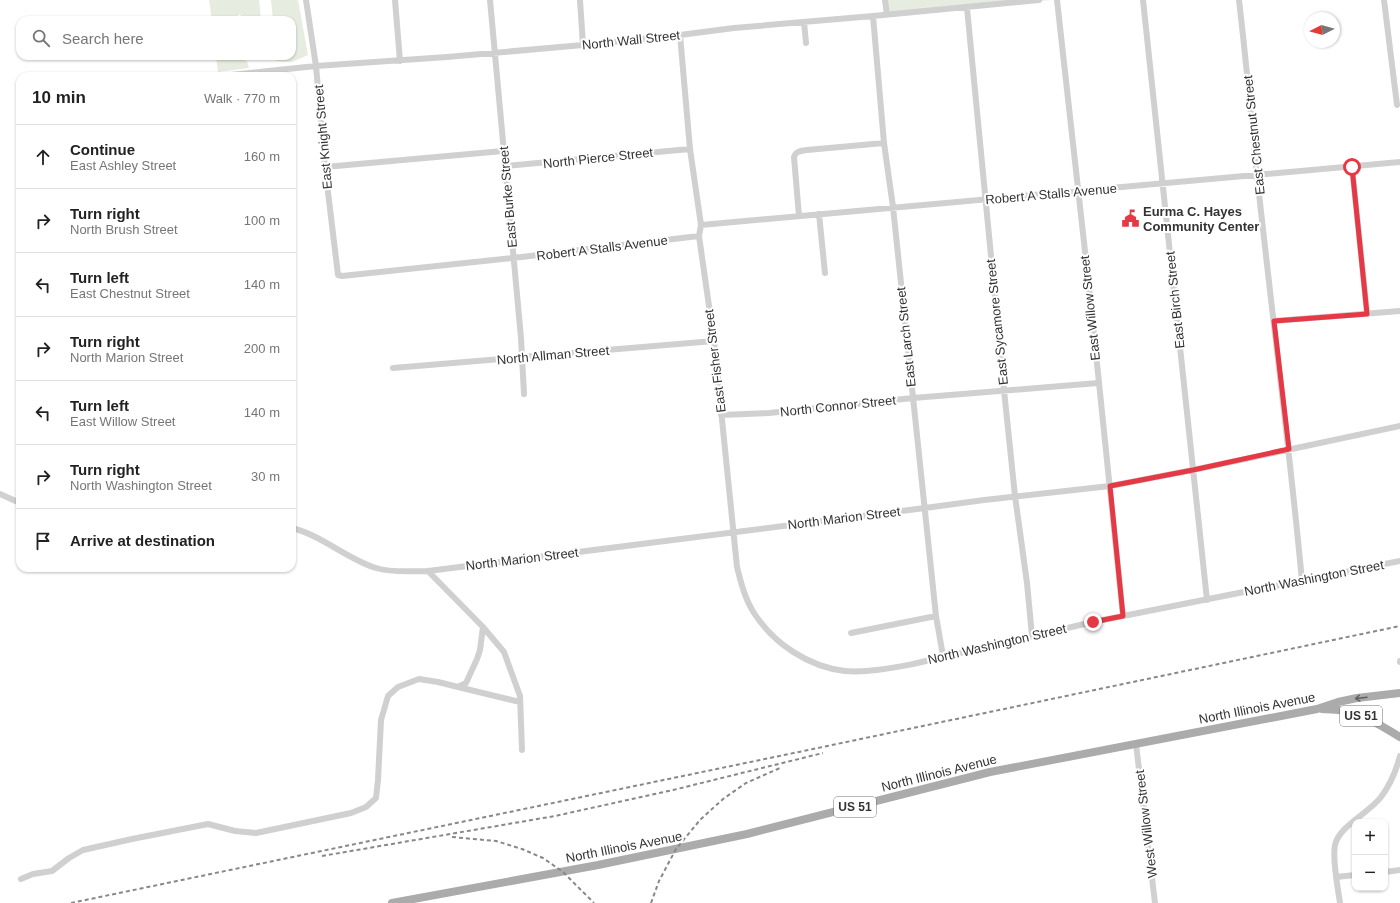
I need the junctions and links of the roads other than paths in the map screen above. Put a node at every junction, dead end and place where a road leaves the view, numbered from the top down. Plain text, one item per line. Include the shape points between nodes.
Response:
1 (306, 0) edge
2 (395, 0) edge
3 (490, 0) edge
4 (580, 0) edge
5 (885, 0) edge
6 (1039, 0) edge
7 (1056, 0) edge
8 (1143, 0) edge
9 (1239, 0) edge
10 (1384, 0) edge
11 (967, 8) junction
12 (887, 15) junction
13 (873, 16) junction
14 (804, 22) junction
15 (680, 35) junction
16 (806, 43) dead end
17 (583, 45) junction
18 (496, 53) junction
19 (400, 61) junction
20 (316, 66) junction
21 (260, 72) edge
22 (1397, 105) dead end
23 (884, 143) junction
24 (690, 149) junction
25 (503, 151) junction
26 (1400, 162) edge
27 (506, 166) junction
28 (1352, 167) junction
29 (325, 168) junction
30 (1257, 175) junction
31 (1163, 184) junction
32 (1077, 192) junction
33 (984, 200) junction
34 (893, 207) junction
35 (819, 214) junction
36 (799, 216) junction
37 (701, 225) junction
38 (699, 236) junction
39 (513, 258) junction
40 (825, 273) dead end
41 (338, 275) joint
42 (1400, 311) edge
43 (1367, 314) junction
44 (1274, 321) junction
45 (714, 341) junction
46 (522, 358) junction
47 (393, 368) dead end
48 (1098, 383) junction
49 (1004, 390) junction
50 (524, 394) dead end
51 (913, 398) junction
52 (722, 415) junction
53 (1400, 426) edge
54 (1289, 449) junction
55 (1193, 470) junction
56 (1110, 486) junction
57 (0, 494) edge
58 (1015, 496) junction
59 (16, 501) edge
60 (925, 508) junction
61 (296, 530) edge
62 (733, 532) junction
63 (1400, 561) edge
64 (428, 571) junction
65 (1302, 581) junction
66 (1207, 600) junction
67 (936, 616) junction
68 (1123, 616) junction
69 (483, 627) junction
70 (851, 634) dead end
71 (1032, 636) junction
72 (943, 656) junction
73 (807, 659) joint
74 (458, 688) junction
75 (1400, 693) edge
76 (520, 702) junction
77 (1317, 709) junction
78 (1400, 737) edge
79 (1136, 744) junction
80 (522, 750) dead end
81 (1400, 756) edge
82 (1400, 870) edge
83 (1388, 872) edge
84 (1352, 875) edge
85 (1336, 877) junction
86 (21, 878) dead end
87 (395, 903) edge
88 (1155, 903) edge
89 (1340, 903) edge

1 - 20 street, East Knight Street
2 - 19 street
3 - 18 street, East Burke Street
4 - 17 street
5 - 12 street
6 - 11 street, North Wall Street
7 - 32 street, East Willow Street
8 - 31 street, East Birch Street
9 - 30 street, East Chestnut Street
10 - 22 street
11 - 12 street, North Wall Street
11 - 33 street, East Sycamore Street
12 - 13 street, North Wall Street
13 - 14 street, North Wall Street
13 - 23 street, East Larch Street
14 - 15 street, North Wall Street
14 - 16 street
15 - 17 street, North Wall Street
15 - 24 street, East Fisher Street
17 - 18 street, North Wall Street
18 - 19 street, North Wall Street
18 - 25 street, East Burke Street
19 - 20 street, North Wall Street
20 - 21 street, North Wall Street
20 - 29 street, East Knight Street
23 - 34 street, East Larch Street
23 - 36 street via 797,151 794,157
24 - 27 street, North Pierce Street
24 - 37 street, East Fisher Street
25 - 27 street, East Burke Street
25 - 29 street
26 - 28 street, Robert A Stalls Avenue
27 - 39 street, East Burke Street
28 - 30 street, Robert A Stalls Avenue
28 - 43 street
29 - 41 street, East Knight Street
30 - 31 street, Robert A Stalls Avenue
30 - 44 street, East Chestnut Street
31 - 32 street, Robert A Stalls Avenue
31 - 55 street, East Birch Street
32 - 33 street, Robert A Stalls Avenue
32 - 48 street, East Willow Street
33 - 34 street, Robert A Stalls Avenue
33 - 49 street, East Sycamore Street
34 - 35 street, Robert A Stalls Avenue
34 - 51 street, East Larch Street
35 - 36 street, Robert A Stalls Avenue
35 - 40 street
36 - 37 street, Robert A Stalls Avenue
37 - 38 street, East Fisher Street
38 - 39 street, Robert A Stalls Avenue
38 - 45 street, East Fisher Street
39 - 41 street, Robert A Stalls Avenue
39 - 46 street, East Burke Street
42 - 43 street
43 - 44 street
44 - 54 street, East Chestnut Street
45 - 46 street, North Allman Street
45 - 52 street, East Fisher Street
46 - 47 street, North Allman Street
46 - 50 street, East Burke Street
48 - 49 street, North Connor Street
48 - 56 street, East Willow Street
49 - 51 street, North Connor Street
49 - 58 street, East Sycamore Street
51 - 52 street, North Connor Street
51 - 60 street, East Larch Street
52 - 62 street, East Fisher Street
53 - 54 street, North Marion Street
54 - 55 street, North Marion Street
54 - 65 street, East Chestnut Street
55 - 56 street, North Marion Street
55 - 66 street, East Birch Street
56 - 58 street, North Marion Street
56 - 68 street, East Willow Street
57 - 59 street
58 - 60 street, North Marion Street
58 - 71 street, East Sycamore Street
60 - 62 street, North Marion Street
60 - 67 street, East Larch Street
61 - 64 street, North Marion Street via 329,543 363,563 377,568
62 - 64 street, North Marion Street
62 - 73 street, East Fisher Street via 743,591 754,613 783,645
63 - 65 street, North Washington Street
64 - 69 street
65 - 66 street, North Washington Street
66 - 68 street, North Washington Street
67 - 70 street
67 - 72 street, East Larch Street
68 - 71 street, North Washington Street
69 - 74 street via 477,659 466,683
69 - 76 street via 504,652
71 - 72 street, North Washington Street
72 - 73 street, North Washington Street via 883,669 847,671 822,666
74 - 76 street
74 - 86 street via 419,679 398,687 388,696 381,720 376,798 366,807 351,813 256,833 208,824 132,839 83,850 52,871
75 -> 77 main road, North Illinois Avenue / US 51 via 1357,698
76 - 80 street
77 - 78 main road, US 51 via 1343,710 1360,715
77 - 79 main road, North Illinois Avenue / US 51
79 - 87 main road, North Illinois Avenue / US 51 via 990,772 747,834
79 - 88 street, West Willow Street
81 - 85 street via 1394,777 1381,798 1338,837 1335,845
82 - 83 street
84 - 85 street
85 - 89 street

